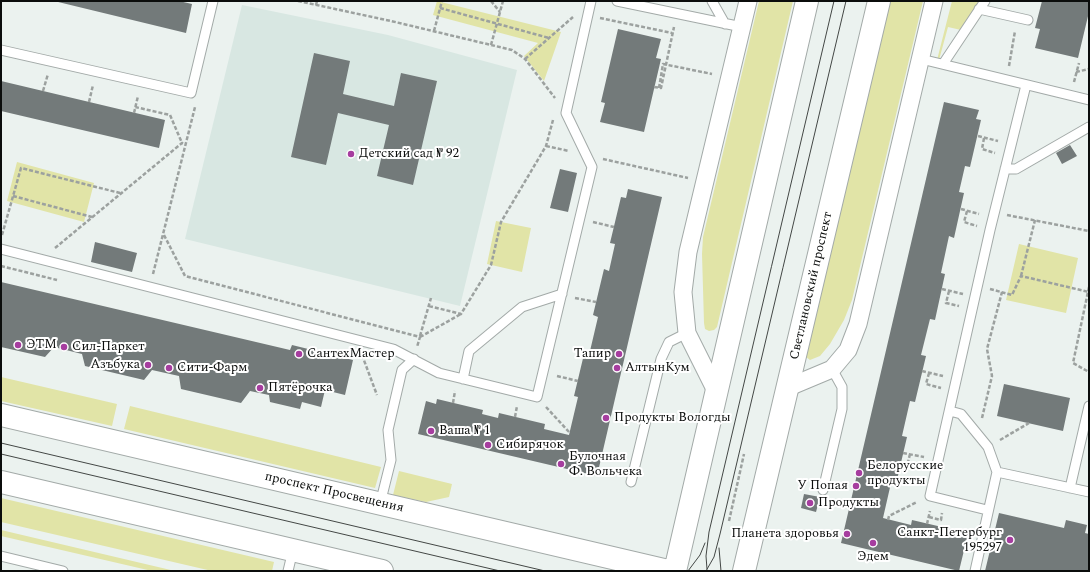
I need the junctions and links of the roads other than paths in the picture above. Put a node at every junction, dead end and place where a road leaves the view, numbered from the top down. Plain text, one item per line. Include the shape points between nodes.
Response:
1 (213, 1) edge
2 (591, 1) edge
3 (617, 1) edge
4 (712, 1) edge
5 (748, 1) edge
6 (807, 1) edge
7 (879, 1) edge
8 (934, 1) edge
9 (985, 1) edge
10 (979, 9) junction
11 (1028, 20) dead end
12 (725, 24) junction
13 (742, 27) junction
14 (1, 50) edge
15 (921, 58) junction
16 (944, 64) junction
17 (1026, 85) junction
18 (1089, 100) edge
19 (1089, 127) edge
20 (1005, 169) junction
21 (1, 250) edge
22 (562, 294) junction
23 (687, 333) junction
24 (414, 359) junction
25 (832, 369) junction
26 (463, 379) junction
27 (789, 387) junction
28 (717, 393) junction
29 (1089, 406) edge
30 (950, 411) junction
31 (1, 415) edge
32 (997, 472) junction
33 (1, 482) edge
34 (631, 482) dead end
35 (1070, 488) junction
36 (823, 490) dead end
37 (1089, 492) edge
38 (380, 504) junction
39 (988, 510) junction
40 (293, 550) junction
41 (1, 556) edge
42 (63, 571) edge
43 (288, 571) edge
44 (382, 571) edge
45 (668, 571) edge
46 (675, 571) edge
47 (744, 571) edge
48 (975, 571) edge

1 - 14 lane via 191,94
2 - 22 lane via 566,113 592,167
3 - 12 lane
4 - 12 lane
5 - 13 street
6 - 28 main road
7 - 27 main road, Светлановский проспект
8 - 15 street
9 - 10 lane
10 - 11 lane
10 - 16 lane
12 - 13 lane
13 - 23 street via 688,252 683,292
15 - 16 lane
15 - 25 street via 858,324 848,350
16 - 17 lane
17 - 18 lane
17 - 20 lane
19 - 20 lane via 1016,169
20 - 30 lane
21 - 24 lane via 393,349
22 - 26 lane via 522,307 470,351
22 - 26 lane via 537,397
23 - 28 street
23 - 34 lane via 669,342 661,359
24 - 26 lane via 439,373
24 - 38 lane via 402,370 388,430 391,460
25 - 27 street
25 - 36 lane via 842,387 842,409
27 - 47 main road, Светлановский проспект
28 - 46 main road
29 - 35 lane
30 - 32 lane via 961,414 978,434 988,447
30 - 39 lane via 930,496
31 - 38 main road, проспект Просвещения
32 - 35 lane
32 - 39 lane
33 - 40 main road
35 - 37 lane
38 - 45 main road, проспект Просвещения
39 - 48 lane
40 - 43 lane
40 - 44 main road
41 - 42 lane

